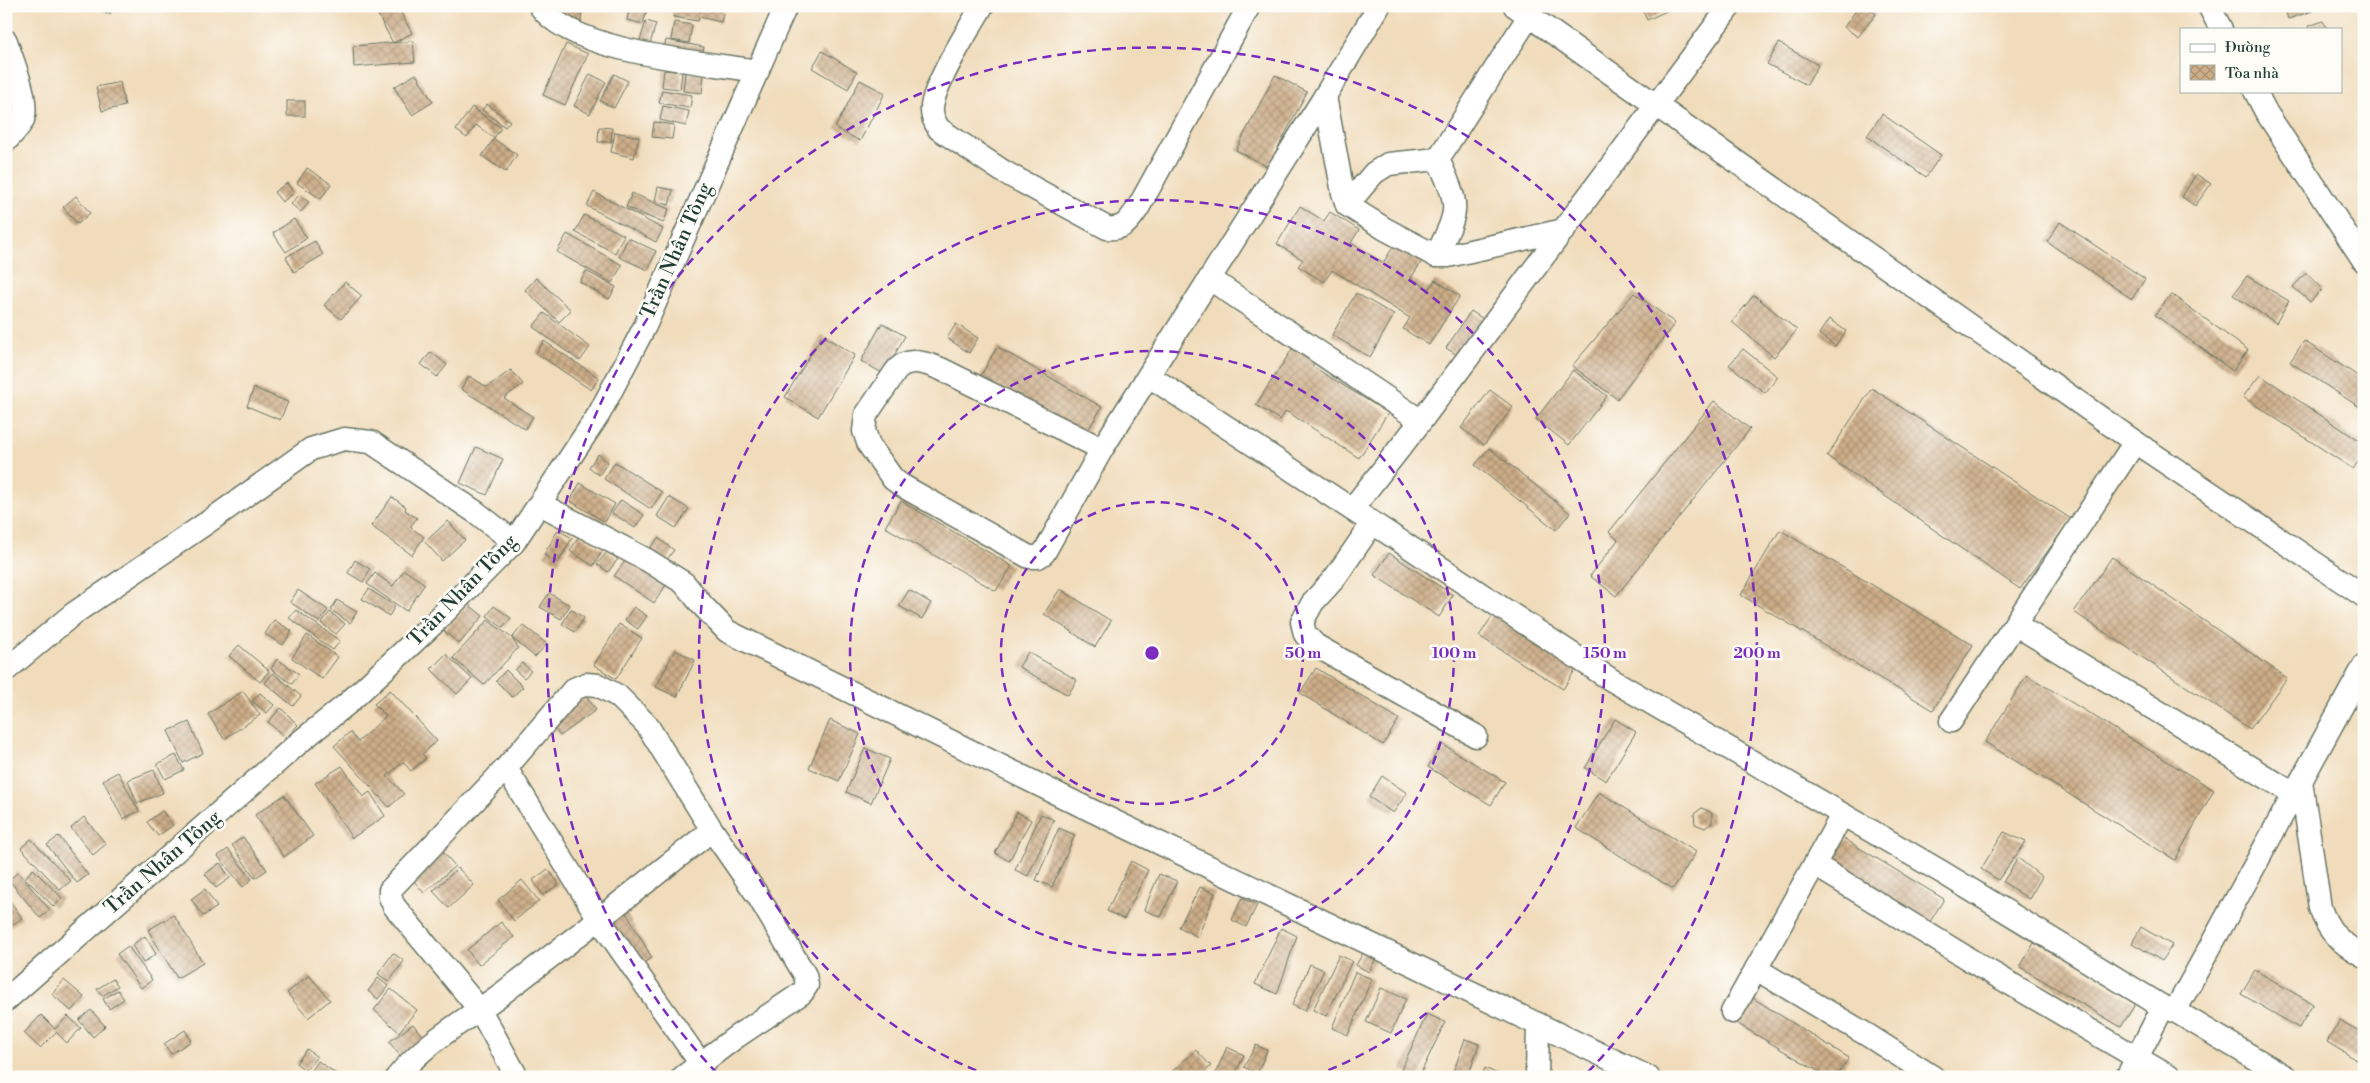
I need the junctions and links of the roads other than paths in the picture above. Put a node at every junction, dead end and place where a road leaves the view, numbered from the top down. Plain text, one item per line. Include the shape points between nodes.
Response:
1 (540, 6) edge
2 (786, 6) edge
3 (982, 6) edge
4 (1249, 6) edge
5 (1379, 6) edge
6 (1730, 6) edge
7 (2209, 6) edge
8 (1522, 11) edge
9 (2220, 28) edge
10 (6, 41) edge
11 (758, 71) junction
12 (2256, 92) edge
13 (1325, 96) junction
14 (1656, 106) junction
15 (6, 141) edge
16 (1438, 159) junction
17 (1347, 205) junction
18 (1564, 230) junction
19 (1436, 256) junction
20 (2364, 261) edge
21 (1210, 279) junction
22 (1149, 376) junction
23 (1421, 421) junction
24 (2135, 442) junction
25 (1102, 449) junction
26 (540, 504) junction
27 (1352, 509) junction
28 (1372, 524) junction
29 (514, 542) junction
30 (2364, 596) edge
31 (2016, 625) junction
32 (2364, 666) edge
33 (6, 670) edge
34 (1951, 721) dead end
35 (1476, 736) dead end
36 (506, 768) junction
37 (2298, 788) junction
38 (1842, 815) junction
39 (712, 830) junction
40 (1815, 865) junction
41 (599, 919) junction
42 (2364, 956) edge
43 (1756, 969) junction
44 (6, 1000) edge
45 (2169, 1009) junction
46 (480, 1010) junction
47 (1732, 1012) dead end
48 (1538, 1024) junction
49 (2137, 1057) junction
50 (701, 1064) junction
51 (397, 1077) edge
52 (516, 1077) edge
53 (683, 1077) edge
54 (1537, 1077) edge
55 (1648, 1077) edge
56 (1933, 1077) edge
57 (2126, 1077) edge
58 (2170, 1077) edge
59 (2286, 1077) edge

1 - 11 street via 559,25 598,42
2 - 11 street, Trần Nhân Tông
3 - 4 street via 938,85 931,108 938,130 1004,172 1107,228 1118,230 1126,225 1138,208
5 - 13 street
6 - 14 street
7 - 9 street
8 - 14 street
8 - 16 street
10 - 15 street via 25,106 24,118
11 - 26 street, Trần Nhân Tông via 645,326 599,414
12 - 20 street
13 - 17 street
13 - 21 street
14 - 18 street
14 - 24 street
16 - 17 street via 1388,164 1374,173
16 - 19 street via 1454,194 1456,209
17 - 19 street
18 - 19 street
18 - 23 street
21 - 22 street
21 - 23 street
22 - 25 street
22 - 27 street
23 - 27 street
24 - 30 street
24 - 31 street
25 - 25 street via 1044,552 1038,557 1029,557 893,479 868,444 864,431 866,415 902,364 926,363
26 - 29 street, Trần Nhân Tông
26 - 48 street via 684,583 727,632
27 - 28 street
28 - 35 street via 1334,579 1313,602 1302,622 1305,634 1315,645
28 - 38 street via 1610,679
29 - 33 street via 477,513 371,442 344,439 311,449 73,614
29 - 44 street, Trần Nhân Tông via 347,704
31 - 34 street
31 - 37 street
32 - 37 street
36 - 39 street via 574,689 586,684 598,685 618,696 647,725
36 - 41 street
36 - 46 street via 390,890 394,906
37 - 42 street via 2326,926 2334,936
37 - 45 street
38 - 40 street
38 - 45 street
39 - 41 street
39 - 50 street via 796,958 807,985 802,993 736,1036
40 - 43 street
40 - 49 street
41 - 46 street
41 - 50 street
43 - 47 street
43 - 56 street
45 - 49 street
45 - 59 street
46 - 51 street via 451,1026 412,1058
46 - 52 street
48 - 54 street
48 - 55 street
49 - 57 street
49 - 58 street
50 - 53 street

